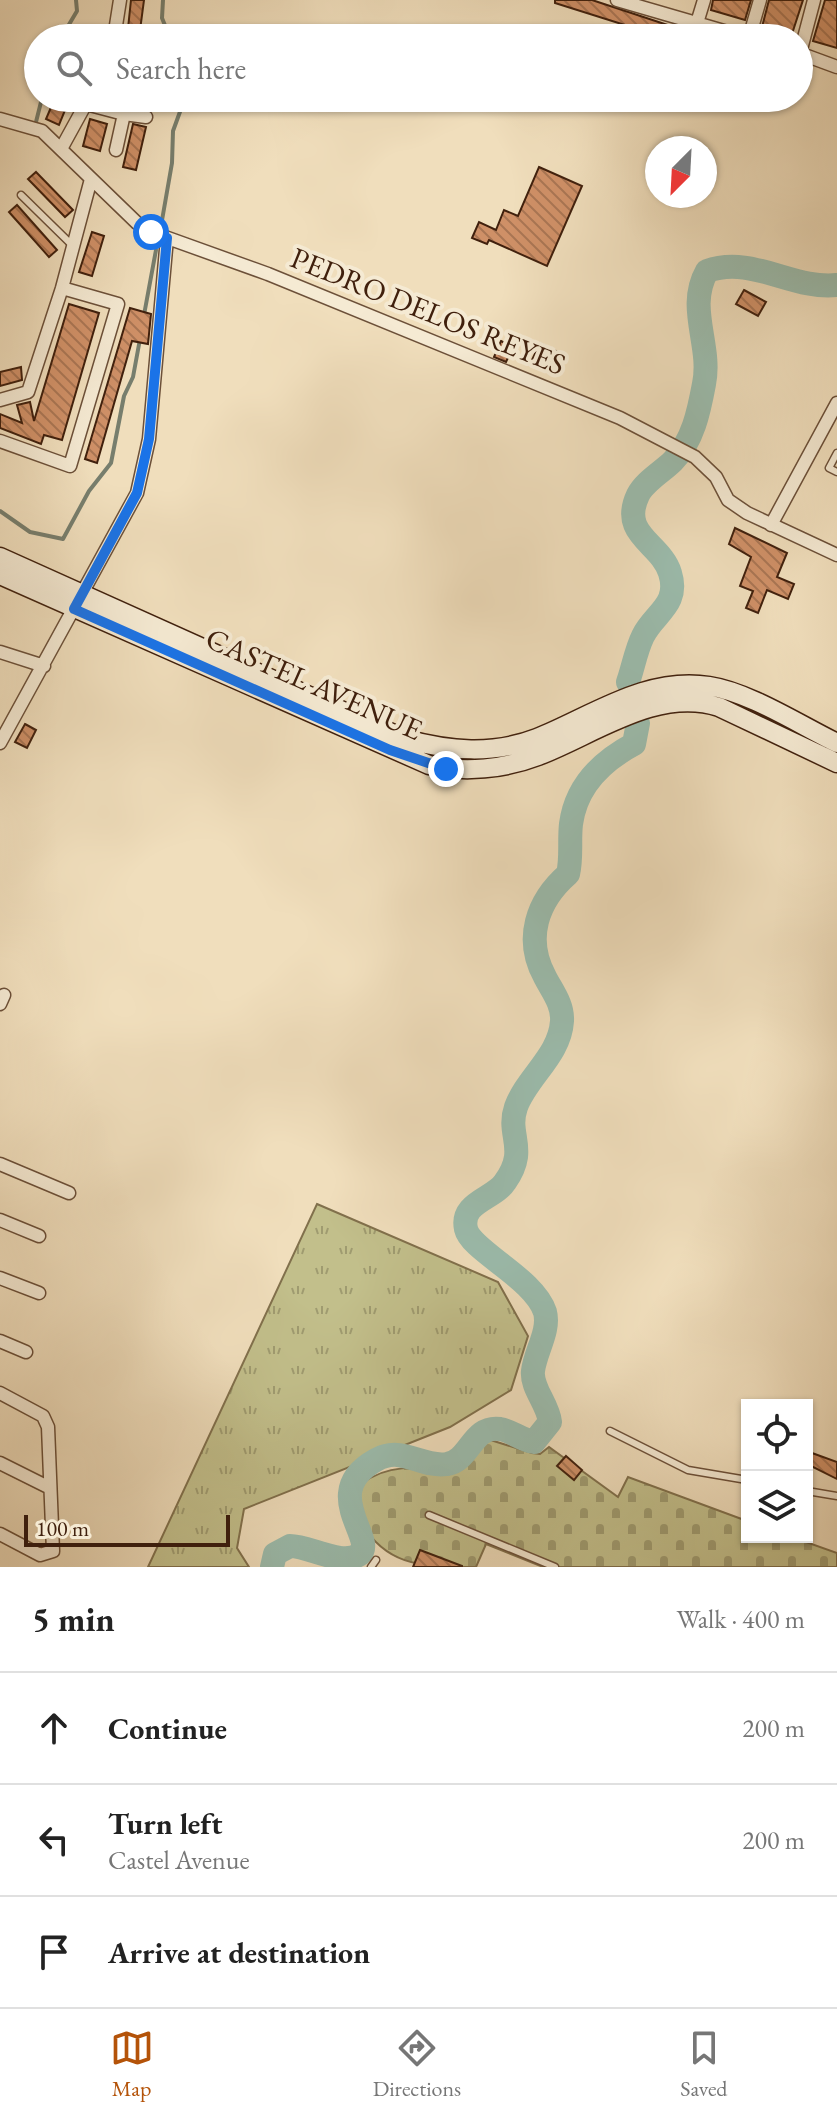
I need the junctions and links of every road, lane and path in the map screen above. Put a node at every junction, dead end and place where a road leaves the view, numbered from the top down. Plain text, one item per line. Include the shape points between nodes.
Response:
1 (120, 0) edge
2 (617, 0) edge
3 (704, 0) edge
4 (760, 0) edge
5 (814, 0) edge
6 (648, 4) edge
7 (697, 23) junction
8 (116, 24) edge
9 (700, 24) edge
10 (752, 24) edge
11 (807, 24) edge
12 (813, 58) edge
13 (837, 67) edge
14 (82, 112) edge
15 (118, 112) edge
16 (124, 114) junction
17 (146, 117) dead end
18 (0, 119) edge
19 (61, 149) junction
20 (116, 150) dead end
21 (91, 179) junction
22 (21, 195) dead end
23 (167, 238) junction
24 (72, 245) junction
25 (62, 288) junction
26 (0, 400) edge
27 (837, 403) edge
28 (0, 441) edge
29 (837, 453) edge
30 (837, 472) edge
31 (771, 525) junction
32 (837, 555) edge
33 (0, 557) edge
34 (0, 575) edge
35 (78, 601) junction
36 (0, 652) edge
37 (44, 666) junction
38 (0, 743) edge
39 (837, 743) edge
40 (837, 763) edge
41 (0, 1164) edge
42 (69, 1193) dead end
43 (0, 1220) edge
44 (39, 1236) dead end
45 (0, 1278) edge
46 (39, 1293) dead end
47 (0, 1341) edge
48 (26, 1352) dead end
49 (0, 1393) edge
50 (610, 1431) dead end
51 (0, 1463) edge
52 (741, 1479) edge
53 (50, 1488) junction
54 (813, 1492) edge
55 (837, 1496) edge
56 (429, 1515) dead end
57 (0, 1534) edge
58 (376, 1560) dead end
59 (371, 1567) edge
60 (555, 1567) edge

1 - 8 street
2 - 6 street
3 - 7 street
4 - 10 street
5 - 11 street
6 - 7 street
7 - 9 street
12 - 13 street
14 - 19 street
15 - 16 street
16 - 17 street
16 - 20 street
18 - 19 street, PEDRO DELOS REYES via 34,126
19 - 21 street, PEDRO DELOS REYES
21 - 23 street, PEDRO DELOS REYES via 137,223
21 - 24 street
22 - 24 lane
23 - 31 street, PEDRO DELOS REYES via 594,406 695,457 716,477 728,500
23 - 35 street via 149,439 137,493
24 - 25 street
25 - 26 street via 28,392
25 - 28 street via 118,304 70,466
27 - 31 street
29 - 30 lane via 829,468
31 - 32 street, PEDRO DELOS REYES
33 - 35 street, CASTEL AVENUE
34 - 35 street, CASTEL AVENUE
35 - 37 street
35 - 39 street, CASTEL AVENUE via 405,739 445,749 519,743 623,697 694,685 726,691
35 - 40 street, CASTEL AVENUE via 390,750 446,769 522,761 631,713 703,704
36 - 37 street
37 - 38 street
41 - 42 street
43 - 44 street
45 - 46 street
47 - 48 street
49 - 53 street via 43,1416
50 - 52 lane via 688,1470
51 - 53 street
53 - 57 street via 49,1555
54 - 55 lane
56 - 60 lane
58 - 59 lane

